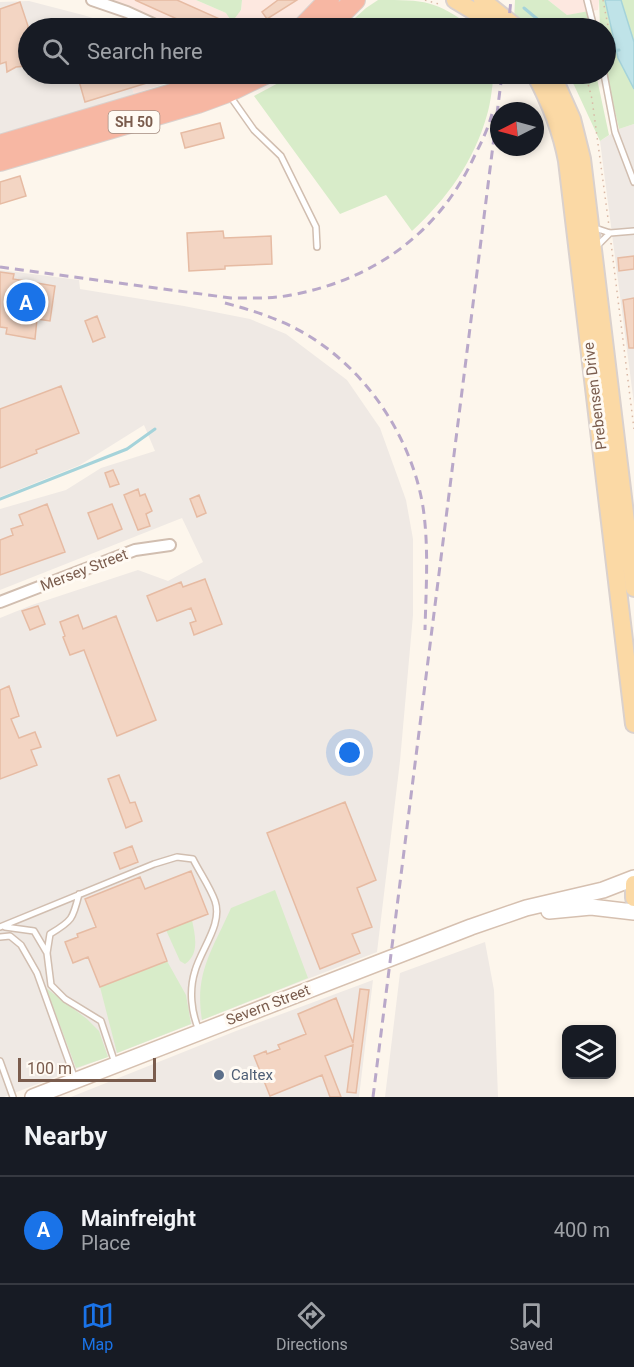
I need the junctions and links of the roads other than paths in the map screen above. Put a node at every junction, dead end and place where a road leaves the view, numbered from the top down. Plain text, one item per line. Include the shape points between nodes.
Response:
1 (92, 0) edge
2 (329, 0) edge
3 (355, 0) edge
4 (482, 0) edge
5 (587, 0) edge
6 (449, 3) edge
7 (140, 18) edge
8 (312, 18) edge
9 (337, 18) edge
10 (484, 18) edge
11 (504, 18) edge
12 (592, 18) edge
13 (205, 84) edge
14 (214, 84) edge
15 (225, 84) edge
16 (540, 84) edge
17 (557, 84) edge
18 (606, 84) edge
19 (0, 145) edge
20 (0, 161) edge
21 (634, 182) edge
22 (590, 226) junction
23 (634, 231) edge
24 (610, 233) junction
25 (317, 247) dead end
26 (592, 251) junction
27 (631, 540) edge
28 (170, 545) dead end
29 (633, 568) edge
30 (634, 588) edge
31 (0, 602) edge
32 (634, 724) edge
33 (634, 878) edge
34 (634, 884) edge
35 (79, 894) junction
36 (634, 898) edge
37 (634, 912) edge
38 (505, 917) junction
39 (0, 927) edge
40 (0, 937) edge
41 (47, 953) junction
42 (200, 1032) junction
43 (0, 1061) edge
44 (116, 1065) junction
45 (75, 1081) junction
46 (13, 1097) edge
47 (33, 1097) edge

1 - 7 street
2 - 8 highway
3 - 9 highway
4 - 11 main road
5 - 12 lane
6 - 10 main road
13 - 19 highway, SH 50
14 - 20 highway, SH 50 via 174,110
15 - 25 lane via 254,130 281,156 316,227
16 - 32 main road, Prebensen Drive via 554,111 567,161
17 - 22 main road, Prebensen Drive via 577,135
18 - 21 lane via 615,132
22 - 24 lane
22 - 26 main road, Prebensen Drive
23 - 24 lane
24 - 26 lane
26 - 27 main road, Prebensen Drive
27 - 29 main road, Prebensen Drive
28 - 31 street, Mersey Street via 135,550
29 - 30 main road, Prebensen Drive
33 - 38 street, Severn Street
34 - 36 main road
35 - 39 lane
35 - 41 lane via 69,923 50,934
35 - 42 lane via 177,857 193,860 215,901 216,919 195,971 191,994
37 - 38 street, Severn Street via 591,907
38 - 42 street, Severn Street
39 - 41 lane via 34,931
40 - 45 lane via 9,936 21,945 37,973
41 - 44 lane via 51,985 100,1021
42 - 44 street, Severn Street
43 - 46 lane
44 - 45 street, Severn Street
45 - 47 street, Severn Street

